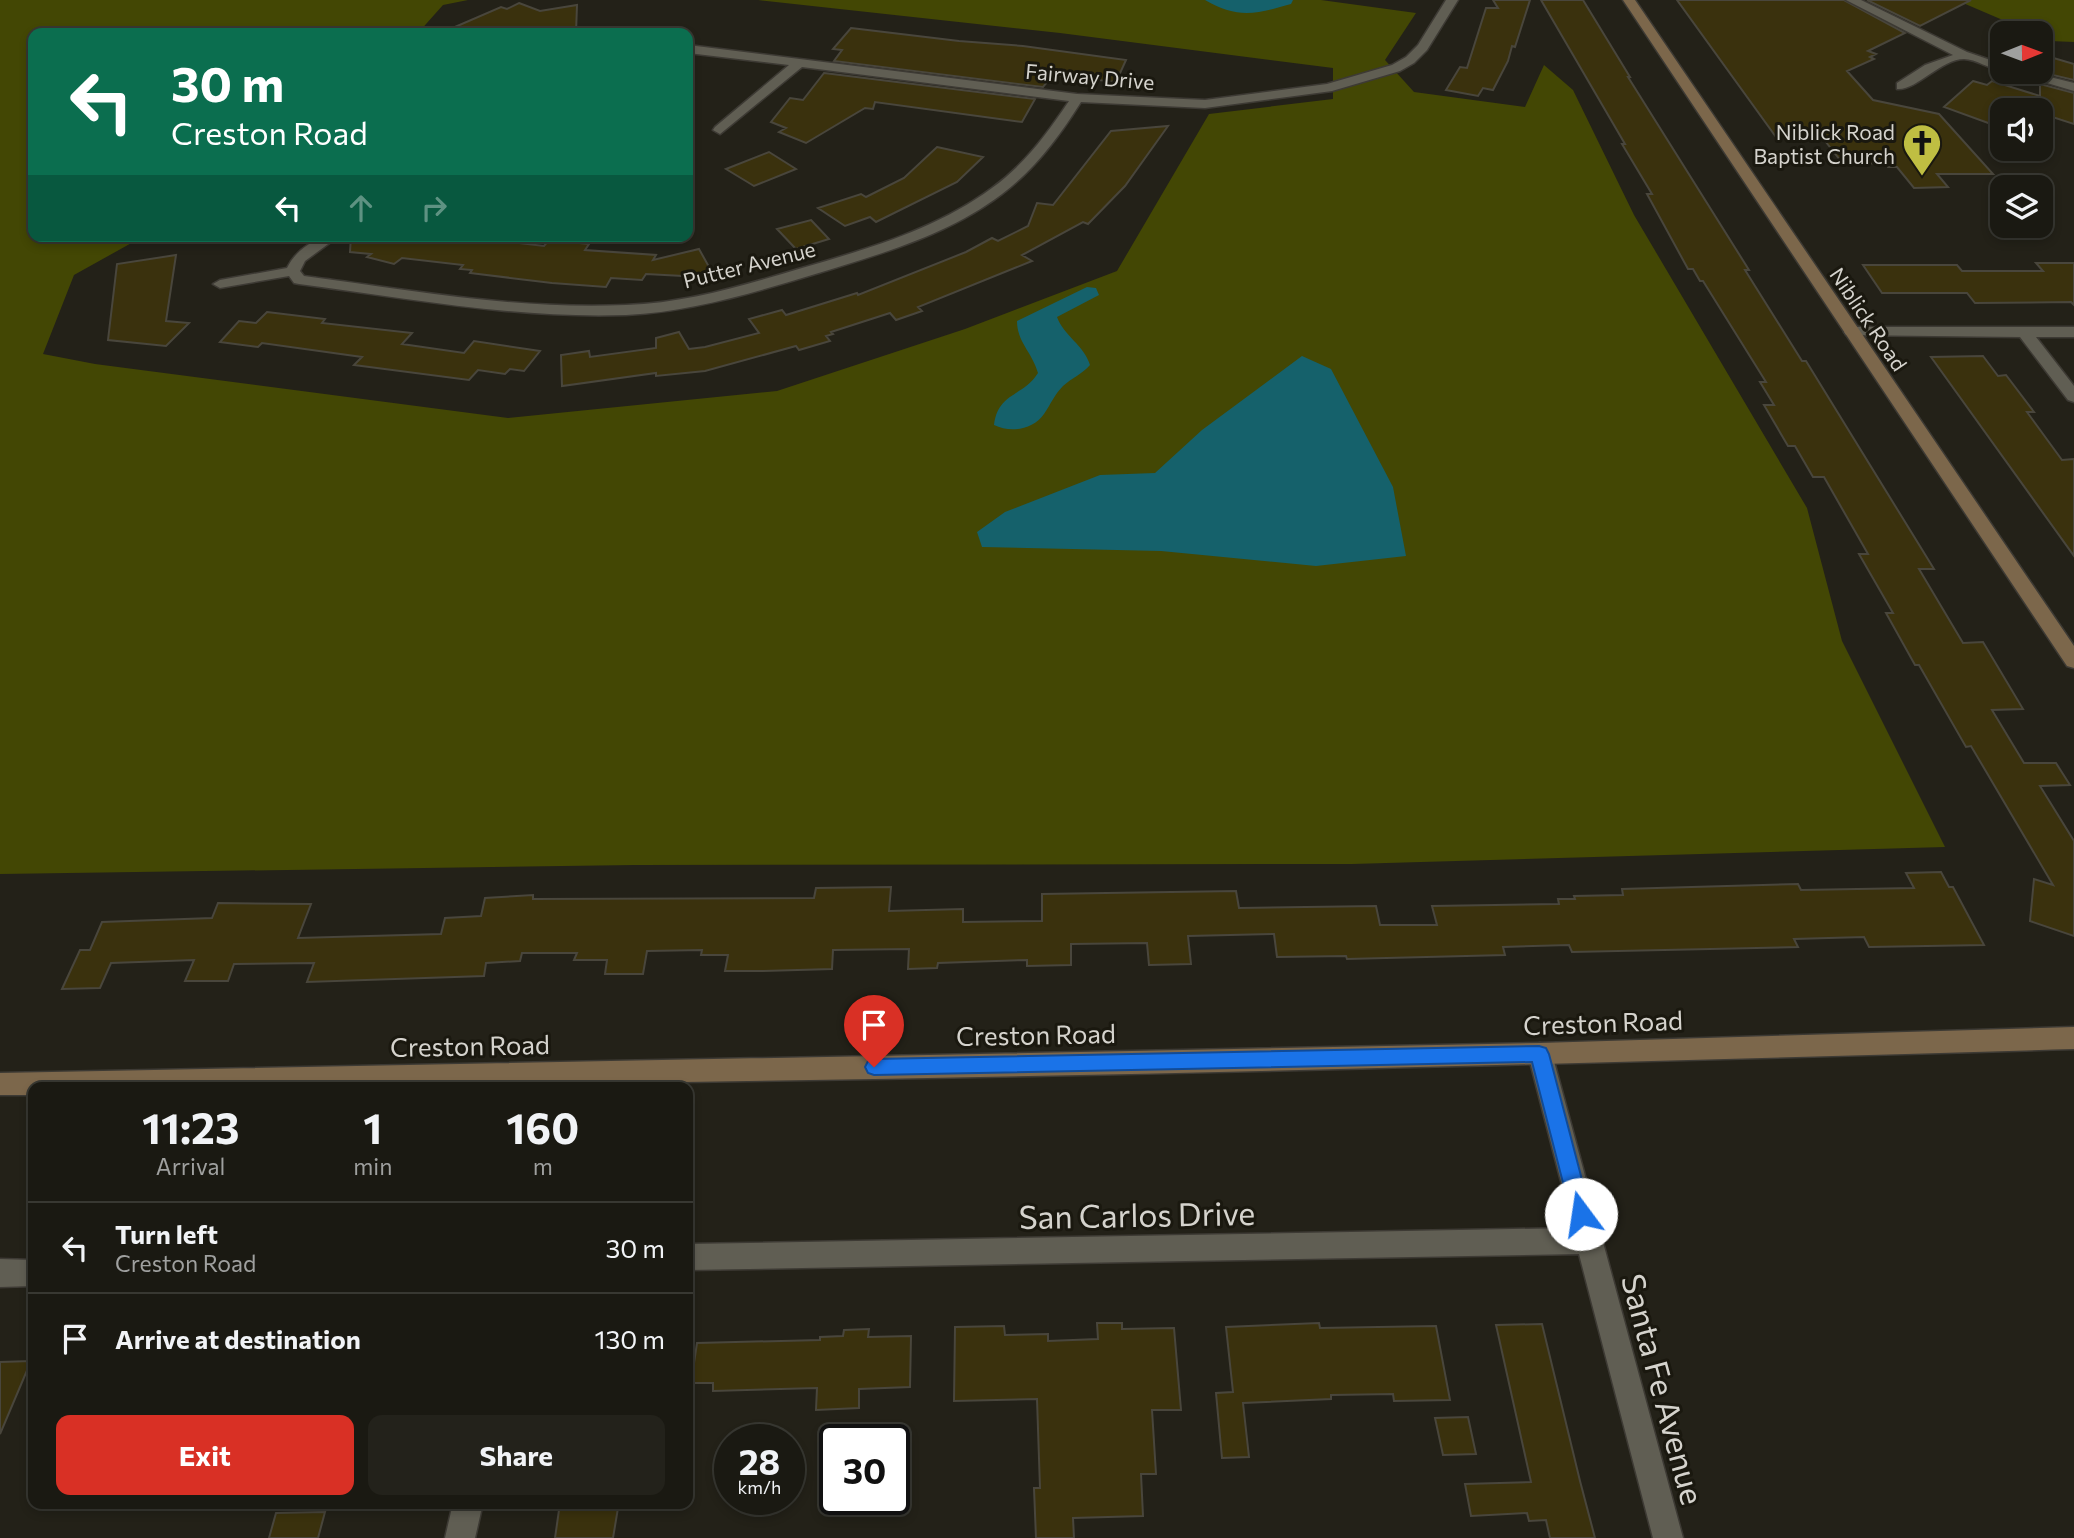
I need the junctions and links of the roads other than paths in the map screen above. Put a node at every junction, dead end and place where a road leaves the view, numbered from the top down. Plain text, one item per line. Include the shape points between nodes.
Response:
1 (1452, 0) edge
2 (1629, 0) edge
3 (1852, 0) edge
4 (693, 50) edge
5 (1963, 55) junction
6 (799, 63) junction
7 (1990, 64) edge
8 (2053, 81) edge
9 (1901, 86) dead end
10 (2074, 86) edge
11 (1077, 98) junction
12 (720, 130) dead end
13 (323, 242) edge
14 (293, 271) junction
15 (220, 285) dead end
16 (1852, 332) junction
17 (2024, 332) junction
18 (2074, 332) edge
19 (2074, 397) edge
20 (2074, 662) edge
21 (2074, 1038) edge
22 (1539, 1054) junction
23 (567, 1080) edge
24 (284, 1082) edge
25 (0, 1084) edge
26 (28, 1084) edge
27 (1588, 1241) junction
28 (693, 1257) edge
29 (0, 1273) edge
30 (28, 1273) edge
31 (467, 1509) edge
32 (460, 1538) edge
33 (1668, 1538) edge

1 - 11 street, Fairway Drive via 1410,60 1357,82 1205,104
2 - 16 main road, Niblick Road
3 - 5 street
4 - 6 street, Fairway Drive
5 - 7 street
5 - 9 street via 1929,68
6 - 11 street, Fairway Drive
6 - 12 street
8 - 10 street
11 - 14 street, Putter Avenue via 1045,148 1020,172 994,193 932,228 879,250 727,295 629,310 538,308 299,280
13 - 14 street via 299,259
14 - 15 street
16 - 17 street
16 - 20 main road, Niblick Road
17 - 18 street
17 - 19 street
21 - 22 main road, Creston Road
22 - 23 main road, Creston Road
22 - 27 street, Santa Fe Avenue
23 - 24 main road, Creston Road
25 - 26 main road, Creston Road
27 - 28 street, San Carlos Drive
27 - 33 street, Santa Fe Avenue
29 - 30 street
31 - 32 street

